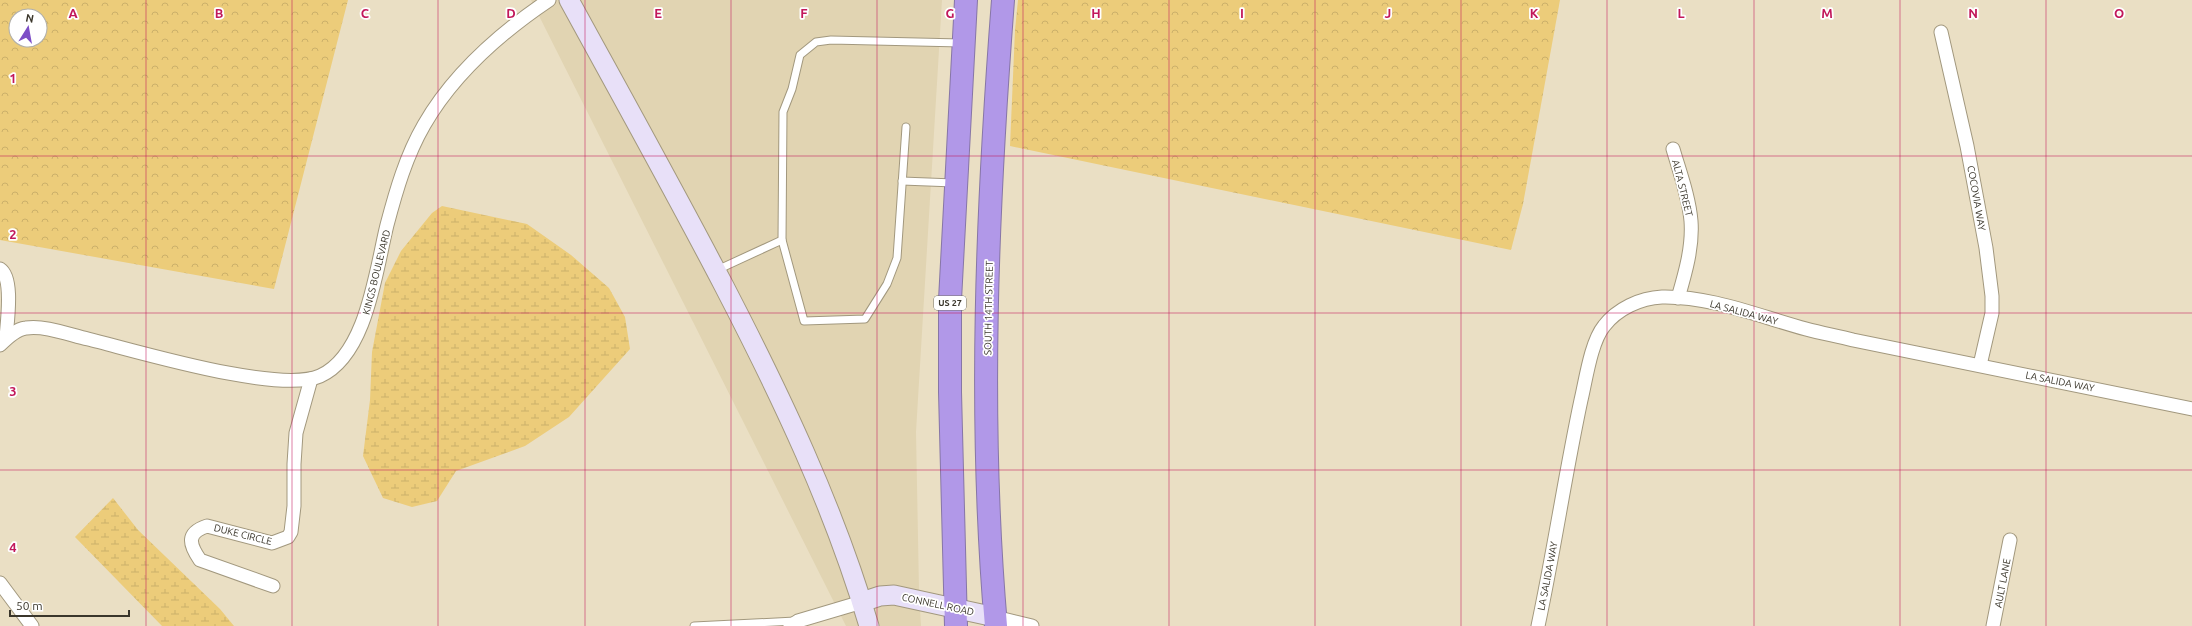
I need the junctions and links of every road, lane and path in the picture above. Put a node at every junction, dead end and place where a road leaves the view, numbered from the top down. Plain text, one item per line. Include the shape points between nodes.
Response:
1 (549, 0) edge
2 (569, 0) edge
3 (966, 0) edge
4 (1003, 0) edge
5 (1941, 32) dead end
6 (963, 43) junction
7 (906, 127) dead end
8 (1673, 149) dead end
9 (902, 181) junction
10 (955, 183) junction
11 (782, 240) junction
12 (0, 269) edge
13 (716, 271) junction
14 (1678, 298) junction
15 (3, 341) edge
16 (1980, 365) junction
17 (311, 378) junction
18 (2192, 409) edge
19 (2010, 540) dead end
20 (0, 583) edge
21 (273, 586) dead end
22 (862, 602) junction
23 (955, 617) edge
24 (995, 621) edge
25 (794, 623) edge
26 (32, 626) edge
27 (694, 626) edge
28 (869, 626) edge
29 (1032, 626) edge
30 (1538, 626) edge
31 (1993, 626) edge

1 - 17 street, KINGS BOULEVARD via 489,45 460,76 424,126 409,157 395,198 366,314 358,334 343,357 331,369
2 - 13 street
3 - 6 highway, US 27
4 - 24 highway, SOUTH 14TH STREET via 990,208 988,302 989,502
5 - 16 street, COCOVIA WAY via 1968,146 1992,296 1992,314
6 - 10 highway, US 27
6 - 11 lane via 831,40 816,42 800,55 792,89 783,112
7 - 9 lane
8 - 14 street, ALTA STREET via 1687,196 1691,222 1690,246
9 - 10 lane
9 - 11 lane via 898,258 887,284 865,319 804,321
10 - 23 highway, US 27 via 950,300
11 - 13 lane
12 - 15 street via 5,272 8,282
13 - 22 street via 763,361 803,449 830,513
14 - 16 street, LA SALIDA WAY via 1726,305 1807,329
14 - 30 street, LA SALIDA WAY via 1660,297 1631,304 1604,325 1599,334 1587,372
15 - 17 street, KINGS BOULEVARD via 18,330 45,330 270,380
16 - 18 street, LA SALIDA WAY
17 - 21 street, DUKE CIRCLE via 296,433 294,506 288,537 272,543 207,526 199,528 190,541 200,560
19 - 31 street, AULT LANE
20 - 26 street
22 - 23 street, CONNELL ROAD via 880,596 894,595
22 - 25 street, CONNELL ROAD
22 - 28 street
23 - 24 street, CONNELL ROAD
24 - 29 street
25 - 27 lane

